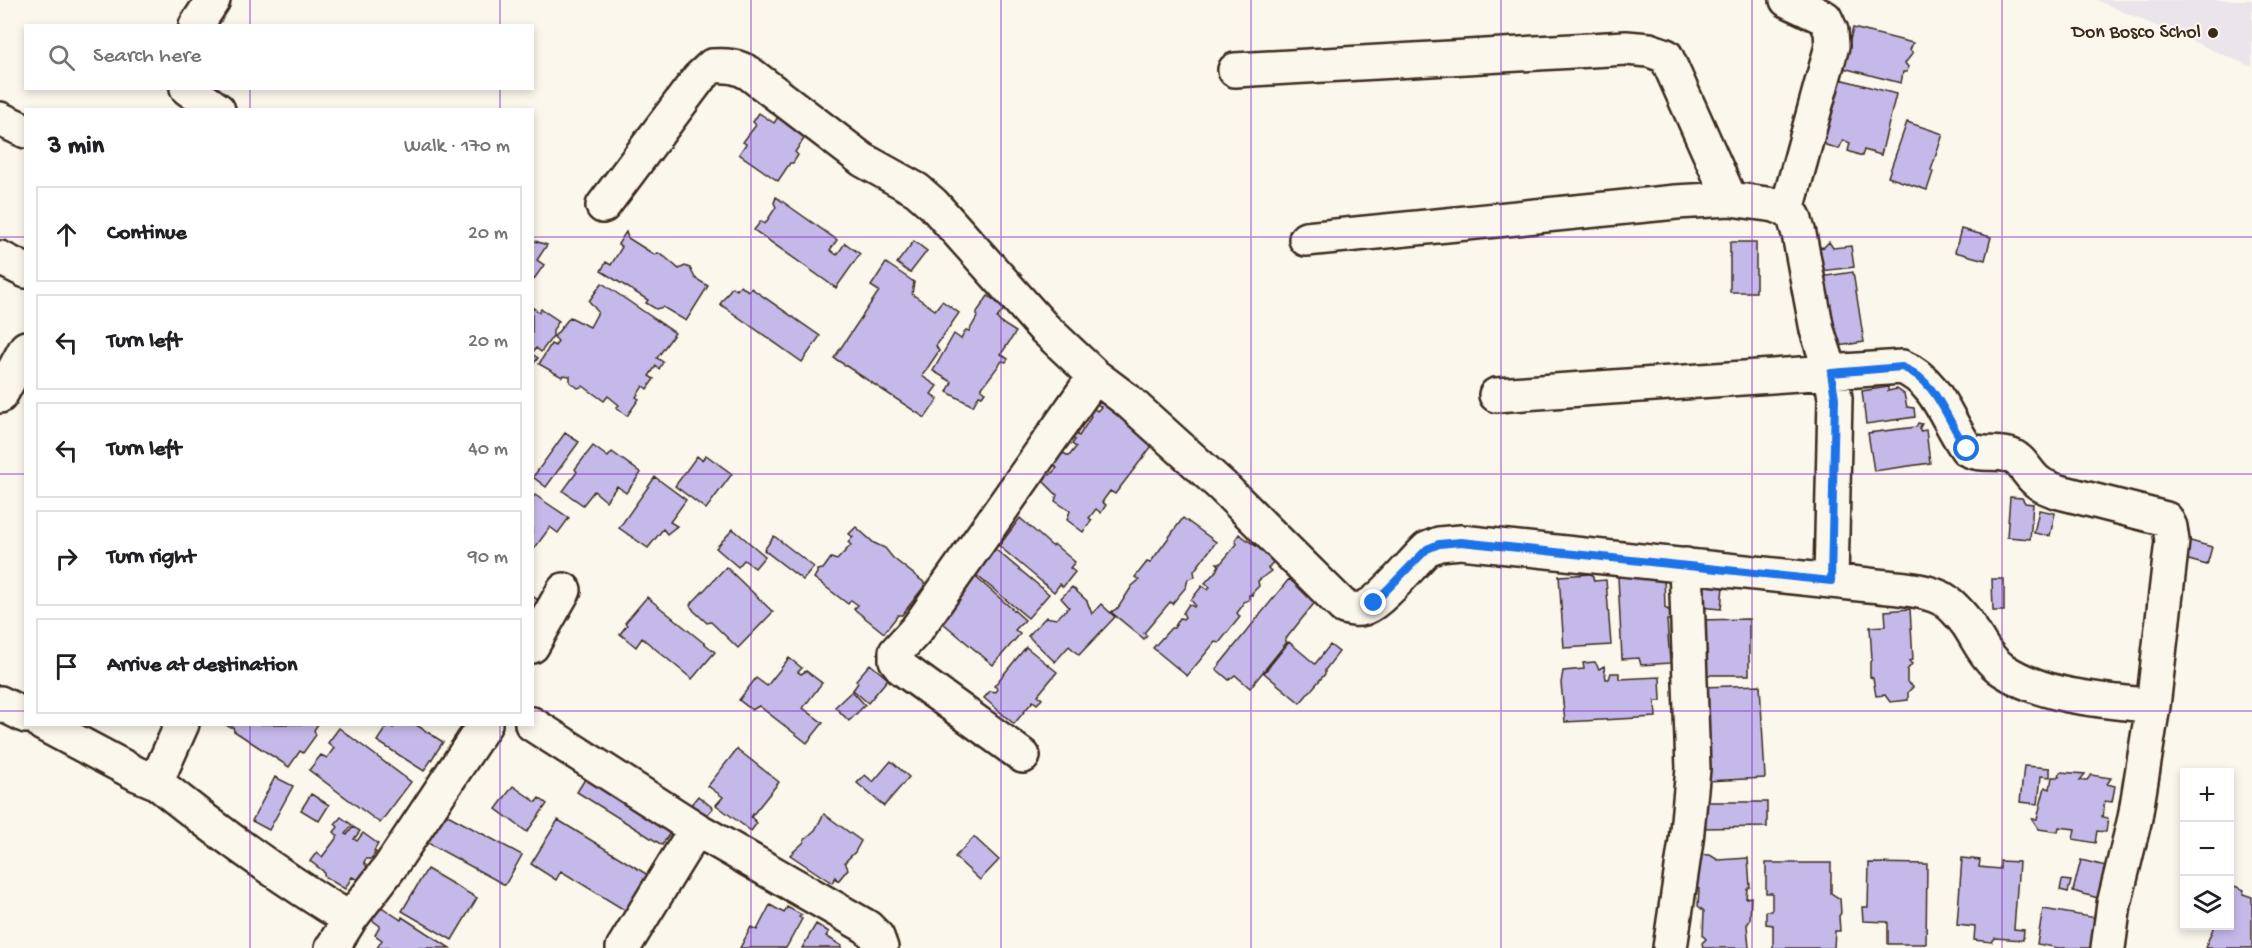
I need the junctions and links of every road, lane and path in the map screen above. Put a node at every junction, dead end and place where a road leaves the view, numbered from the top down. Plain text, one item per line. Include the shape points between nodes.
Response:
1 (213, 0) edge
2 (1788, 0) edge
3 (197, 24) edge
4 (1235, 70) dead end
5 (190, 90) edge
6 (215, 108) edge
7 (0, 119) edge
8 (24, 130) edge
9 (1730, 199) junction
10 (603, 206) dead end
11 (1787, 210) junction
12 (1306, 239) dead end
13 (0, 258) edge
14 (24, 270) edge
15 (24, 352) edge
16 (1831, 373) junction
17 (1095, 376) junction
18 (1496, 395) dead end
19 (0, 396) edge
20 (1686, 565) junction
21 (1831, 581) junction
22 (564, 590) dead end
23 (534, 642) edge
24 (0, 703) edge
25 (2153, 706) junction
26 (24, 715) edge
27 (534, 725) edge
28 (47, 726) edge
29 (181, 726) edge
30 (484, 726) edge
31 (1023, 756) dead end
32 (156, 782) junction
33 (696, 829) junction
34 (350, 919) junction
35 (332, 948) edge
36 (623, 948) edge
37 (881, 948) edge
38 (1670, 948) edge
39 (2108, 948) edge

1 - 3 street
2 - 11 street via 1825,18 1832,46
4 - 9 street via 1626,48 1648,50 1666,56
5 - 6 street
7 - 8 street
9 - 11 street
9 - 12 street
10 - 17 street via 699,78 712,66 738,67 863,160 917,190 1043,327
11 - 16 street via 1794,217 1799,234 1817,330
13 - 14 street
15 - 19 street
16 - 18 street
16 - 21 street via 1835,398
16 - 25 street via 1902,367 1912,371 1924,379 1937,397 1967,449 2009,455 2019,460 2040,484 2056,491 2166,519 2172,541
17 - 20 street via 1222,486 1344,607 1360,609 1374,603 1427,549 1439,544 1502,545
17 - 31 street via 917,629 896,652 896,660 903,669
20 - 21 street
20 - 38 street via 1693,769
21 - 25 street via 1942,598 1956,610 2001,669 2023,681 2091,699
22 - 23 street
24 - 26 street
25 - 39 street
27 - 33 street
28 - 32 street
29 - 32 street
30 - 34 street via 390,867
32 - 34 street via 237,844
33 - 36 street
33 - 37 street via 867,927
34 - 35 street

